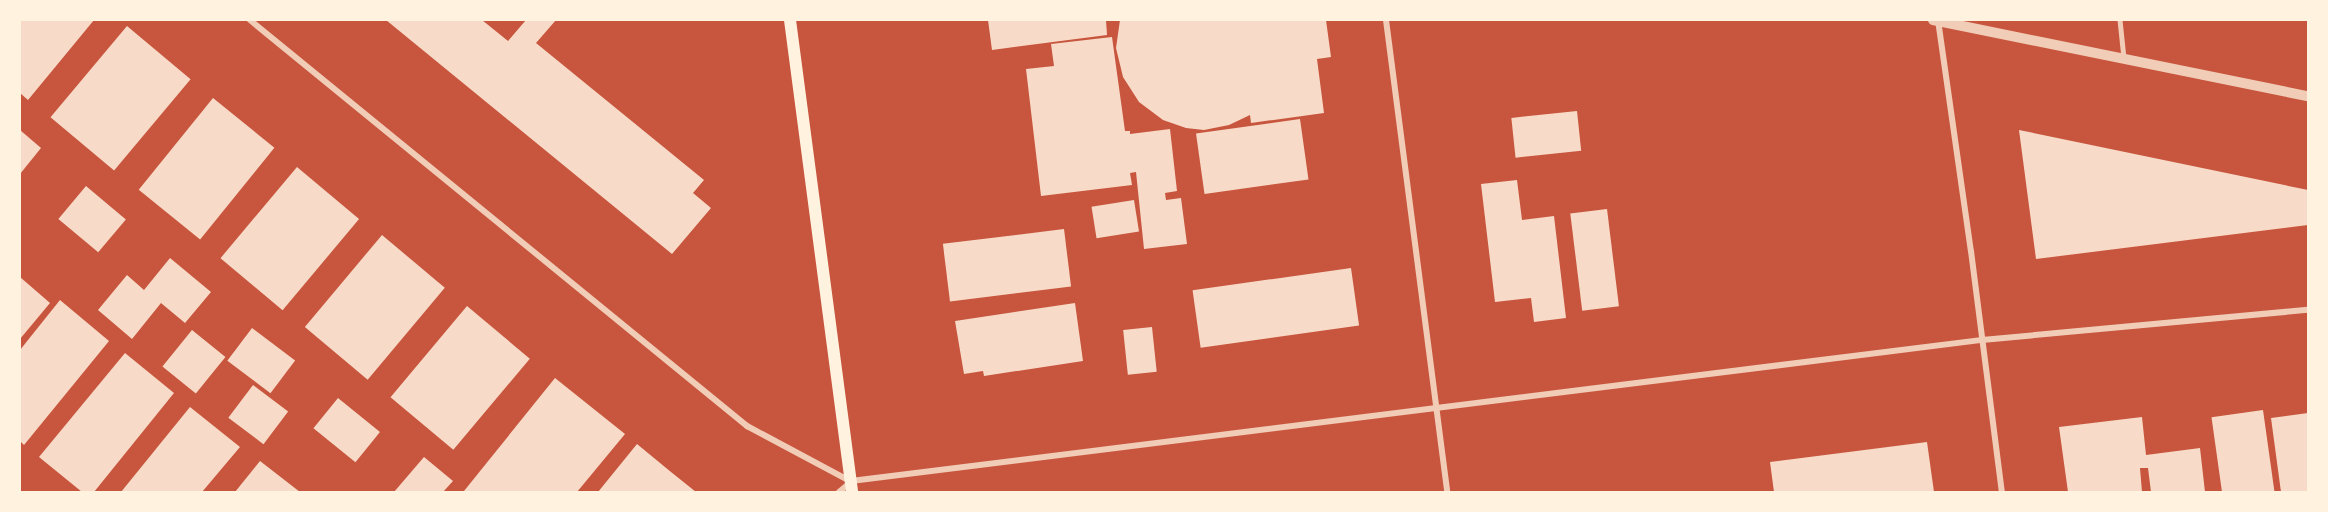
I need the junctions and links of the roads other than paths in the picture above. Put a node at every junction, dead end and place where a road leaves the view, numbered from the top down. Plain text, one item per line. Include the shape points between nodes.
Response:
1 (250, 20) edge
2 (790, 20) edge
3 (1386, 20) edge
4 (1936, 20) edge
5 (2120, 20) edge
6 (2124, 58) junction
7 (2308, 96) edge
8 (2308, 310) edge
9 (1982, 340) junction
10 (1437, 409) junction
11 (852, 487) edge
12 (839, 492) edge
13 (1447, 492) edge
14 (2002, 492) edge

1 - 11 street via 747,426
2 - 11 main road
3 - 10 street
4 - 6 street
4 - 9 street
5 - 6 lane
6 - 7 street
8 - 9 street
9 - 10 street
9 - 14 street
10 - 11 street
10 - 13 street
11 - 12 street

